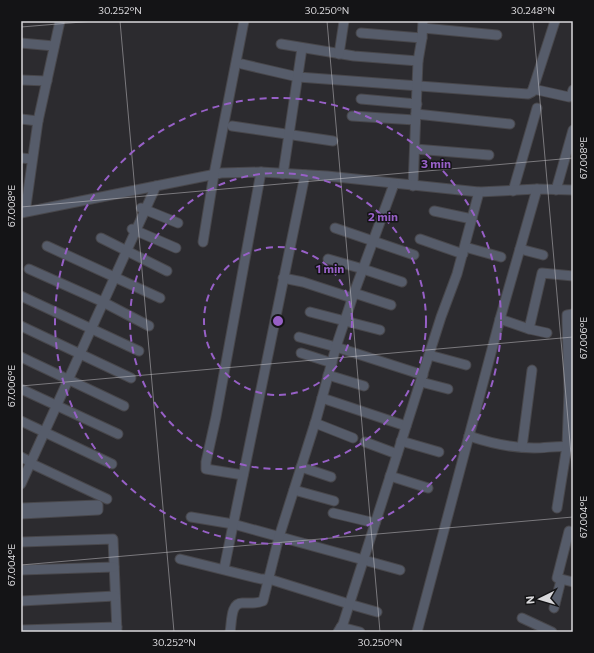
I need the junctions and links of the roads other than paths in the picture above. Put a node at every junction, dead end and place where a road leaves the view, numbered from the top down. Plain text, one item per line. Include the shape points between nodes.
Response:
1 (60, 21) edge
2 (244, 21) edge
3 (344, 21) edge
4 (555, 21) edge
5 (423, 25) edge
6 (361, 34) dead end
7 (496, 34) dead end
8 (422, 38) junction
9 (21, 43) edge
10 (281, 44) dead end
11 (54, 46) junction
12 (302, 48) junction
13 (339, 54) junction
14 (418, 61) junction
15 (242, 64) dead end
16 (298, 77) junction
17 (21, 80) edge
18 (47, 82) junction
19 (418, 87) junction
20 (533, 89) junction
21 (573, 90) edge
22 (361, 100) dead end
23 (417, 104) junction
24 (537, 108) dead end
25 (352, 116) dead end
26 (416, 117) junction
27 (21, 119) edge
28 (38, 121) junction
29 (510, 124) dead end
30 (232, 126) dead end
31 (573, 130) edge
32 (290, 134) junction
33 (333, 141) dead end
34 (415, 149) junction
35 (489, 155) dead end
36 (21, 158) edge
37 (32, 159) junction
38 (261, 172) junction
39 (214, 174) junction
40 (283, 174) junction
41 (305, 175) junction
42 (394, 184) junction
43 (153, 186) junction
44 (414, 186) junction
45 (537, 189) junction
46 (556, 190) junction
47 (573, 190) edge
48 (513, 191) junction
49 (479, 192) junction
50 (143, 209) junction
51 (434, 211) dead end
52 (24, 212) edge
53 (472, 219) junction
54 (178, 224) dead end
55 (335, 228) dead end
56 (134, 229) junction
57 (101, 238) dead end
58 (420, 239) dead end
59 (373, 241) junction
60 (203, 242) dead end
61 (47, 246) dead end
62 (176, 248) dead end
63 (520, 249) junction
64 (124, 250) junction
65 (464, 250) junction
66 (414, 254) dead end
67 (543, 255) dead end
68 (501, 257) dead end
69 (328, 259) dead end
70 (29, 269) dead end
71 (363, 269) junction
72 (167, 271) dead end
73 (113, 276) junction
74 (573, 276) edge
75 (283, 278) junction
76 (402, 282) dead end
77 (21, 296) edge
78 (353, 296) junction
79 (160, 298) dead end
80 (101, 302) junction
81 (391, 305) dead end
82 (310, 312) dead end
83 (573, 314) edge
84 (500, 319) junction
85 (345, 321) junction
86 (21, 326) edge
87 (149, 326) dead end
88 (90, 327) junction
89 (529, 329) junction
90 (380, 330) dead end
91 (547, 332) dead end
92 (299, 337) dead end
93 (336, 347) junction
94 (139, 351) dead end
95 (78, 353) junction
96 (300, 353) dead end
97 (429, 355) junction
98 (21, 357) edge
99 (570, 357) edge
100 (332, 363) junction
101 (466, 365) dead end
102 (532, 370) dead end
103 (328, 375) junction
104 (131, 378) dead end
105 (66, 379) junction
106 (422, 379) junction
107 (364, 386) dead end
108 (21, 389) edge
109 (448, 389) dead end
110 (571, 392) edge
111 (322, 398) junction
112 (54, 405) junction
113 (124, 406) dead end
114 (21, 421) edge
115 (315, 423) junction
116 (406, 426) junction
117 (42, 432) junction
118 (118, 434) dead end
119 (469, 436) junction
120 (353, 438) dead end
121 (401, 441) junction
122 (365, 442) dead end
123 (522, 446) junction
124 (570, 447) edge
125 (439, 452) dead end
126 (398, 454) junction
127 (26, 460) edge
128 (112, 464) dead end
129 (301, 467) junction
130 (21, 474) edge
131 (243, 475) junction
132 (390, 476) junction
133 (331, 477) dead end
134 (21, 484) edge
135 (428, 488) dead end
136 (294, 490) junction
137 (107, 499) dead end
138 (334, 501) dead end
139 (21, 508) edge
140 (557, 508) dead end
141 (333, 513) dead end
142 (21, 514) edge
143 (191, 517) dead end
144 (375, 523) junction
145 (233, 524) junction
146 (569, 531) dead end
147 (279, 537) junction
148 (21, 542) edge
149 (180, 559) dead end
150 (363, 560) junction
151 (114, 567) junction
152 (224, 569) junction
153 (21, 570) edge
154 (400, 570) dead end
155 (269, 579) junction
156 (561, 580) junction
157 (573, 582) edge
158 (115, 596) junction
159 (21, 600) edge
160 (349, 604) junction
161 (554, 608) dead end
162 (376, 612) dead end
163 (522, 618) dead end
164 (117, 629) edge
165 (340, 629) edge
166 (21, 630) edge
167 (230, 632) edge
168 (360, 632) edge
169 (417, 632) edge
170 (552, 632) edge

1 - 11 street
2 - 39 street
3 - 13 street
4 - 20 street
5 - 7 street
5 - 8 street
6 - 8 street
8 - 14 street
9 - 11 street
10 - 12 street
11 - 18 street
12 - 13 street
12 - 16 street
13 - 14 street
14 - 19 street
15 - 16 street
16 - 19 street
16 - 32 street
17 - 18 street
18 - 28 street
19 - 20 street via 528,94
19 - 23 street
20 - 21 street via 569,97
22 - 23 street
23 - 26 street
24 - 48 street
25 - 26 street
26 - 29 street
26 - 34 street
27 - 28 street
28 - 37 street
30 - 32 street
31 - 46 street
32 - 33 street
32 - 40 street
34 - 35 street
34 - 44 street
36 - 37 street
37 - 52 street
38 - 39 street
38 - 40 street
38 - 131 street via 206,462 206,469
39 - 43 street
39 - 60 street
40 - 41 street
41 - 42 street
41 - 75 street
42 - 44 street
42 - 59 street
43 - 50 street
43 - 52 street
44 - 49 street
45 - 46 street
45 - 48 street
45 - 63 street
46 - 47 street
48 - 49 street
49 - 53 street
50 - 54 street
50 - 56 street
51 - 53 street
53 - 65 street
55 - 59 street
56 - 62 street
56 - 64 street
57 - 64 street
58 - 65 street
59 - 66 street
59 - 71 street
61 - 73 street
63 - 67 street
63 - 84 street
64 - 72 street
64 - 73 street
65 - 68 street
65 - 97 street
69 - 71 street
70 - 80 street
71 - 76 street
71 - 78 street
73 - 79 street
73 - 80 street
74 - 89 street via 542,273
75 - 78 street
75 - 131 street
77 - 88 street
78 - 81 street
78 - 85 street
80 - 87 street
80 - 88 street
82 - 85 street
83 - 99 street via 567,314
84 - 89 street
84 - 119 street
85 - 90 street
85 - 93 street
86 - 95 street
88 - 94 street
88 - 95 street
89 - 91 street
92 - 93 street
93 - 100 street
93 - 106 street
95 - 104 street
95 - 105 street
96 - 100 street
97 - 101 street
97 - 106 street
98 - 105 street
99 - 110 street
100 - 103 street
102 - 123 street
103 - 107 street
103 - 111 street
105 - 112 street
105 - 113 street
106 - 109 street
106 - 116 street
108 - 112 street
110 - 124 street
111 - 115 street
111 - 116 street
112 - 117 street
112 - 118 street
114 - 117 street
115 - 120 street
115 - 129 street
116 - 121 street
117 - 127 street
117 - 128 street
119 - 123 street via 487,442
119 - 169 street
121 - 125 street
121 - 126 street
122 - 126 street
123 - 124 street
124 - 140 street
126 - 132 street
127 - 130 street
127 - 134 street
127 - 137 street
129 - 133 street
129 - 136 street
131 - 145 street
132 - 135 street
132 - 144 street
136 - 138 street
136 - 147 street
139 - 142 street via 98,505 98,510
141 - 144 street
143 - 145 street
144 - 150 street
145 - 147 street
145 - 152 street
146 - 156 street via 557,578
147 - 150 street
147 - 155 street
148 - 151 street via 113,539
149 - 152 street
150 - 154 street
150 - 160 street
151 - 153 street
151 - 158 street
152 - 155 street
155 - 160 street
155 - 167 street via 263,601 241,602 234,608
156 - 157 street
156 - 161 street
158 - 159 street
158 - 164 street
160 - 162 street
160 - 165 street
163 - 170 street
164 - 166 street
165 - 168 street

